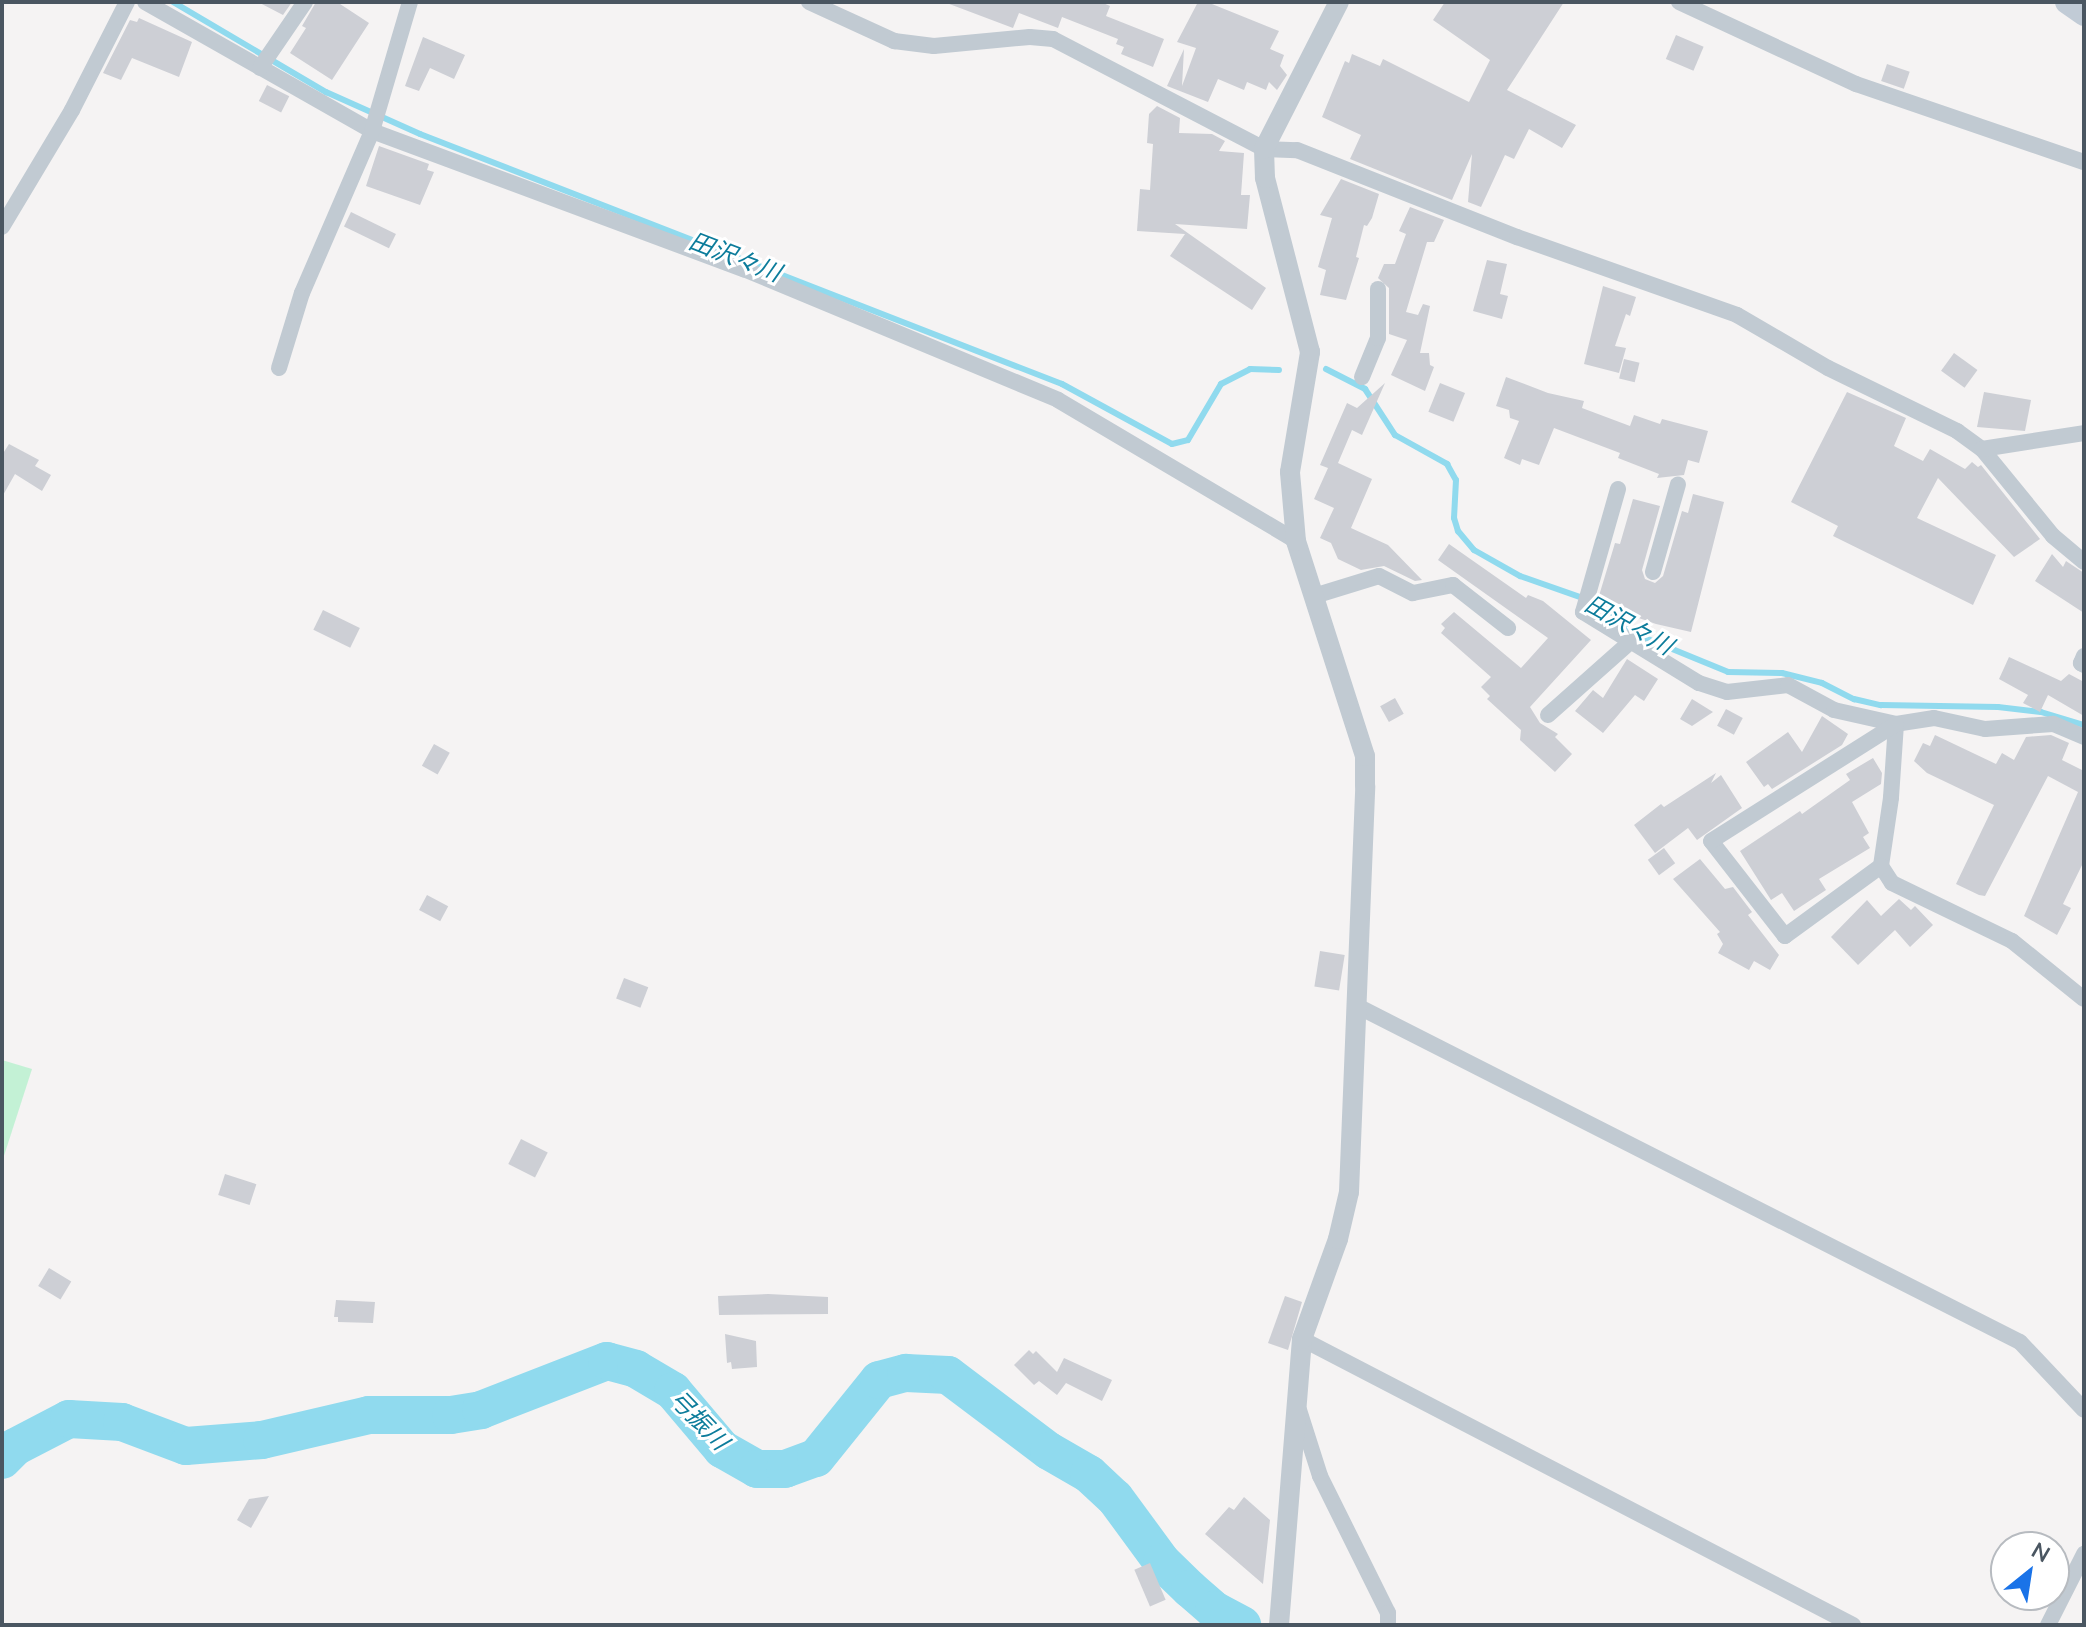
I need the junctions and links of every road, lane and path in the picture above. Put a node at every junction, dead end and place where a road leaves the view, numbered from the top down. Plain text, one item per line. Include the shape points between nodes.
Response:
1 (127, 2) edge
2 (145, 2) edge
3 (305, 2) edge
4 (410, 2) edge
5 (809, 2) edge
6 (1339, 2) edge
7 (1679, 2) edge
8 (2067, 2) edge
9 (1700, 6) edge
10 (2084, 14) edge
11 (261, 68) junction
12 (373, 130) junction
13 (1264, 149) junction
14 (2084, 162) edge
15 (2, 227) edge
16 (1378, 289) dead end
17 (279, 368) dead end
18 (1362, 377) dead end
19 (2084, 433) edge
20 (1982, 449) junction
21 (1678, 484) dead end
22 (1618, 489) dead end
23 (1296, 541) junction
24 (2084, 562) edge
25 (1653, 572) dead end
26 (1314, 596) junction
27 (1508, 628) dead end
28 (1629, 643) junction
29 (2084, 656) edge
30 (2084, 665) edge
31 (1548, 715) dead end
32 (1896, 724) junction
33 (2084, 737) edge
34 (1881, 866) junction
35 (2084, 999) edge
36 (1357, 1006) junction
37 (1302, 1339) junction
38 (1297, 1405) junction
39 (2084, 1410) edge
40 (2084, 1554) edge
41 (1279, 1625) edge
42 (1388, 1625) edge
43 (1853, 1625) edge
44 (2048, 1625) edge

1 - 15 street via 72,110
2 - 11 street
3 - 11 street
4 - 12 street
5 - 13 street via 894,41 934,46 1053,39
6 - 13 street
7 - 9 street
8 - 10 main road
9 - 14 street via 1856,84
11 - 12 street
12 - 17 street via 302,293
12 - 23 street via 744,269 1058,400
13 - 20 street via 1297,150 1517,237 1737,315
13 - 23 street via 1265,178 1310,352 1290,472
16 - 18 street via 1378,338
19 - 20 street
20 - 24 street via 2053,536
21 - 25 street
22 - 28 street via 1583,612
23 - 26 street
26 - 27 street via 1379,576 1413,593 1453,585
26 - 36 street via 1365,756
28 - 31 street
28 - 32 street via 1699,683 1727,692 1788,685 1834,710
29 - 30 street
32 - 33 street via 1934,718 1985,729 2053,724
32 - 34 street
32 - 34 street via 1711,841 1785,936
34 - 35 street via 1892,883 2012,941
36 - 37 street via 1349,1192
36 - 39 street via 2020,1342
37 - 38 street
37 - 43 street
38 - 41 street
38 - 42 street via 1320,1476 1388,1613
40 - 44 street

